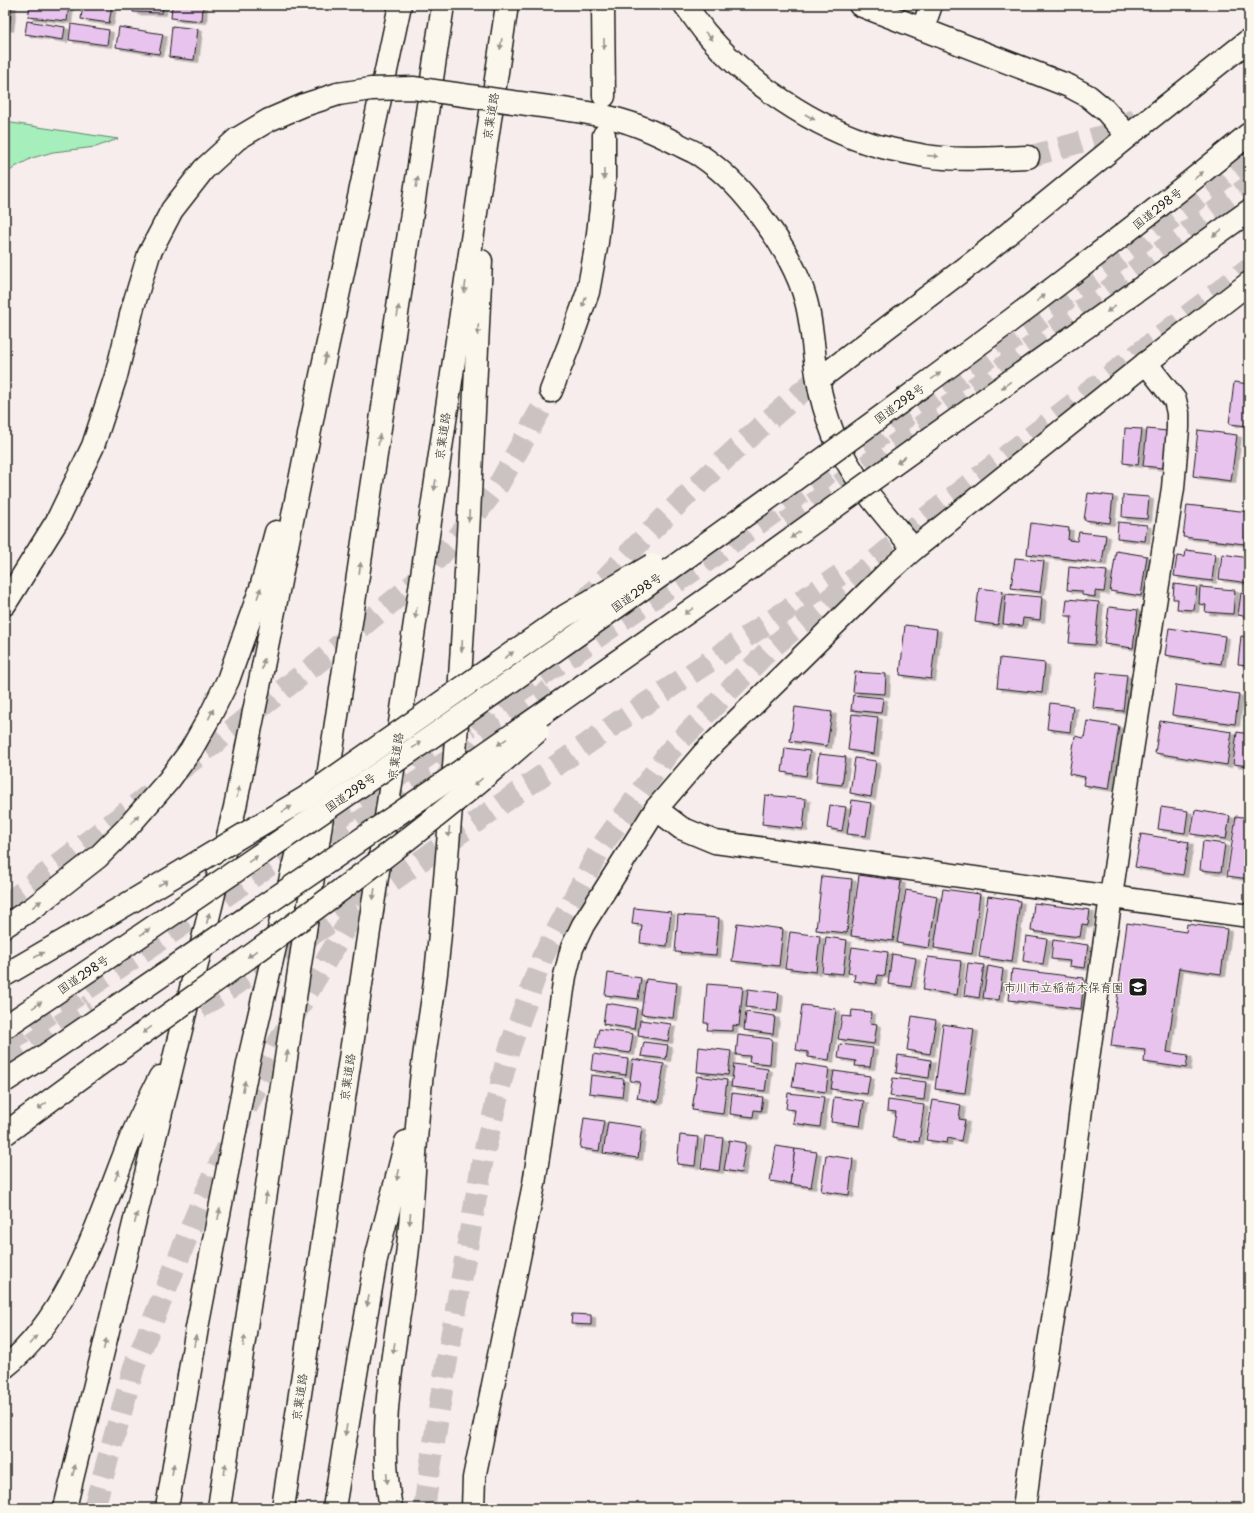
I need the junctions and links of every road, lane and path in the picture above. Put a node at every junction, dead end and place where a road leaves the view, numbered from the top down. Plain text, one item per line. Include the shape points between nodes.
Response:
1 (400, 5) edge
2 (443, 5) edge
3 (507, 5) edge
4 (603, 5) edge
5 (685, 5) edge
6 (860, 5) edge
7 (931, 5) edge
8 (923, 28) junction
9 (1249, 40) edge
10 (604, 96) dead end
11 (1249, 134) edge
12 (604, 135) dead end
13 (1128, 136) junction
14 (487, 138) junction
15 (1028, 157) tunnel mouth
16 (1249, 211) edge
17 (1249, 283) edge
18 (1146, 362) junction
19 (818, 380) junction
20 (319, 385) junction
21 (551, 391) tunnel mouth
22 (778, 492) junction
23 (914, 549) junction
24 (5, 604) edge
25 (354, 607) junction
26 (613, 664) junction
27 (656, 809) junction
28 (1112, 897) junction
29 (1249, 916) edge
30 (5, 926) edge
31 (5, 975) edge
32 (5, 1026) edge
33 (178, 1038) junction
34 (5, 1081) edge
35 (421, 1083) junction
36 (5, 1134) edge
37 (5, 1367) edge
38 (65, 1508) edge
39 (167, 1508) edge
40 (219, 1508) edge
41 (283, 1508) edge
42 (334, 1508) edge
43 (391, 1508) edge
44 (473, 1508) edge
45 (1024, 1508) edge

20 -> 1 main road
25 -> 2 main road
3 -> 14 main road, 京葉道路
4 -> 10 main road
5 -> 15 main road via 705,32 740,67 782,100 827,127 877,146 927,156 974,159
6 - 8 main road
7 - 8 main road
8 - 13 main road via 1069,86 1088,96 1105,110
9 - 13 main road
22 -> 11 main road, 国道298号, bridge via 1019,315
12 -> 21 main road via 604,181 588,292
13 - 19 main road via 976,260
14 -> 35 main road via 466,577 451,813 437,967
14 -> 41 main road, 京葉道路
16 -> 26 main road, bridge
17 - 18 main road
18 - 23 main road
18 - 28 main road via 1175,400 1178,428 1173,488
19 - 23 main road via 834,437 847,461 872,500
19 - 24 main road, bridge via 806,300 792,266 752,204 701,156 657,134 621,120 588,113 413,88 371,89 338,94 269,120 237,139 204,169 172,210 149,254 116,376 93,446 57,521
30 -> 20 main road via 33,908 98,857 126,829 191,750 210,718 228,680 261,588
33 -> 20 main road via 235,807
31 -> 22 main road, bridge via 305,798 565,616
32 -> 22 main road, 国道298号, bridge via 200,896
23 - 27 main road via 704,753
39 -> 25 main road via 198,1321 248,1064
40 -> 25 main road
26 -> 34 main road, bridge via 442,784
26 -> 36 main road, bridge via 510,756 400,846
27 - 28 main road via 681,828 715,842
27 - 44 main road via 583,925 572,948 565,976 534,1184 474,1478
28 - 29 main road
28 - 45 main road via 1082,1100 1060,1277
37 -> 33 main road via 38,1335 60,1303 90,1243 132,1136
38 -> 33 main road
35 -> 42 main road via 376,1260
35 -> 43 main road via 407,1262 388,1391 385,1444

